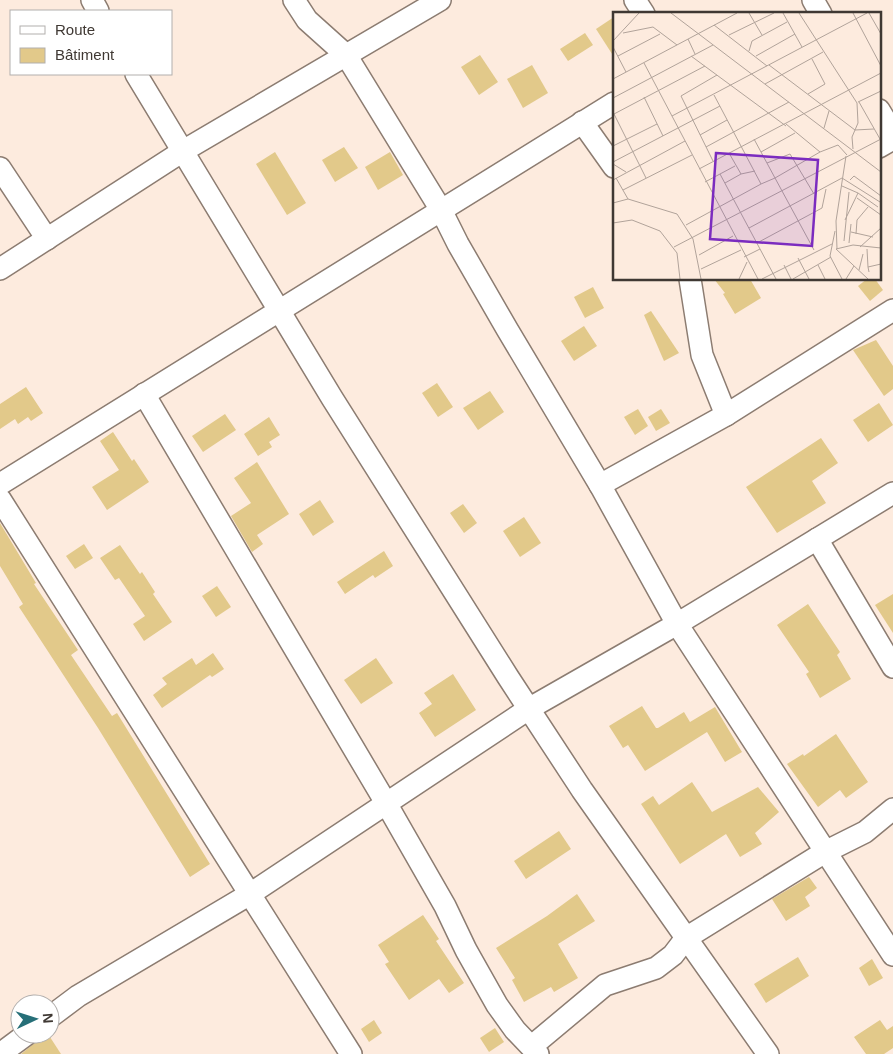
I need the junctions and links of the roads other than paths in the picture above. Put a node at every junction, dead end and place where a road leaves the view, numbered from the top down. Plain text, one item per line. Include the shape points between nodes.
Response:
1 (294, 0) edge
2 (440, 0) edge
3 (636, 0) edge
4 (813, 0) edge
5 (643, 12) edge
6 (820, 12) edge
7 (346, 55) junction
8 (137, 75) edge
9 (613, 104) edge
10 (880, 112) edge
11 (582, 122) junction
12 (893, 133) edge
13 (893, 139) edge
14 (880, 146) edge
15 (183, 151) junction
16 (613, 166) edge
17 (0, 168) edge
18 (441, 210) junction
19 (47, 239) junction
20 (0, 269) edge
21 (690, 280) edge
22 (279, 310) junction
23 (893, 310) edge
24 (144, 394) junction
25 (726, 415) junction
26 (0, 484) edge
27 (600, 485) junction
28 (893, 493) edge
29 (0, 499) edge
30 (817, 538) junction
31 (677, 624) junction
32 (893, 667) edge
33 (530, 708) junction
34 (386, 803) junction
35 (893, 808) edge
36 (825, 852) junction
37 (250, 894) junction
38 (686, 938) junction
39 (893, 955) edge
40 (60, 1010) edge
41 (14, 1044) edge
42 (535, 1050) edge
43 (0, 1054) edge
44 (351, 1054) edge
45 (768, 1054) edge

1 - 7 street via 308,20
2 - 7 street
3 - 5 street
4 - 6 street
7 - 15 street
7 - 18 street
8 - 15 street
9 - 11 street
10 - 12 street
11 - 16 street
11 - 18 street
13 - 14 street
15 - 19 street
15 - 22 street
17 - 19 street
18 - 22 street
18 - 27 street
19 - 20 street
21 - 25 street via 702,355
22 - 24 street
22 - 33 street
23 - 25 street
24 - 26 street
24 - 34 street
25 - 27 street
27 - 31 street
28 - 30 street
29 - 37 street
30 - 31 street
30 - 32 street
31 - 33 street
31 - 36 street
33 - 34 street
33 - 38 street via 582,790
34 - 37 street
34 - 42 street via 497,1005
35 - 36 street via 865,832
36 - 38 street
36 - 39 street
37 - 40 street
37 - 44 street
38 - 42 street via 673,955 656,968 605,985
38 - 45 street
41 - 43 street

